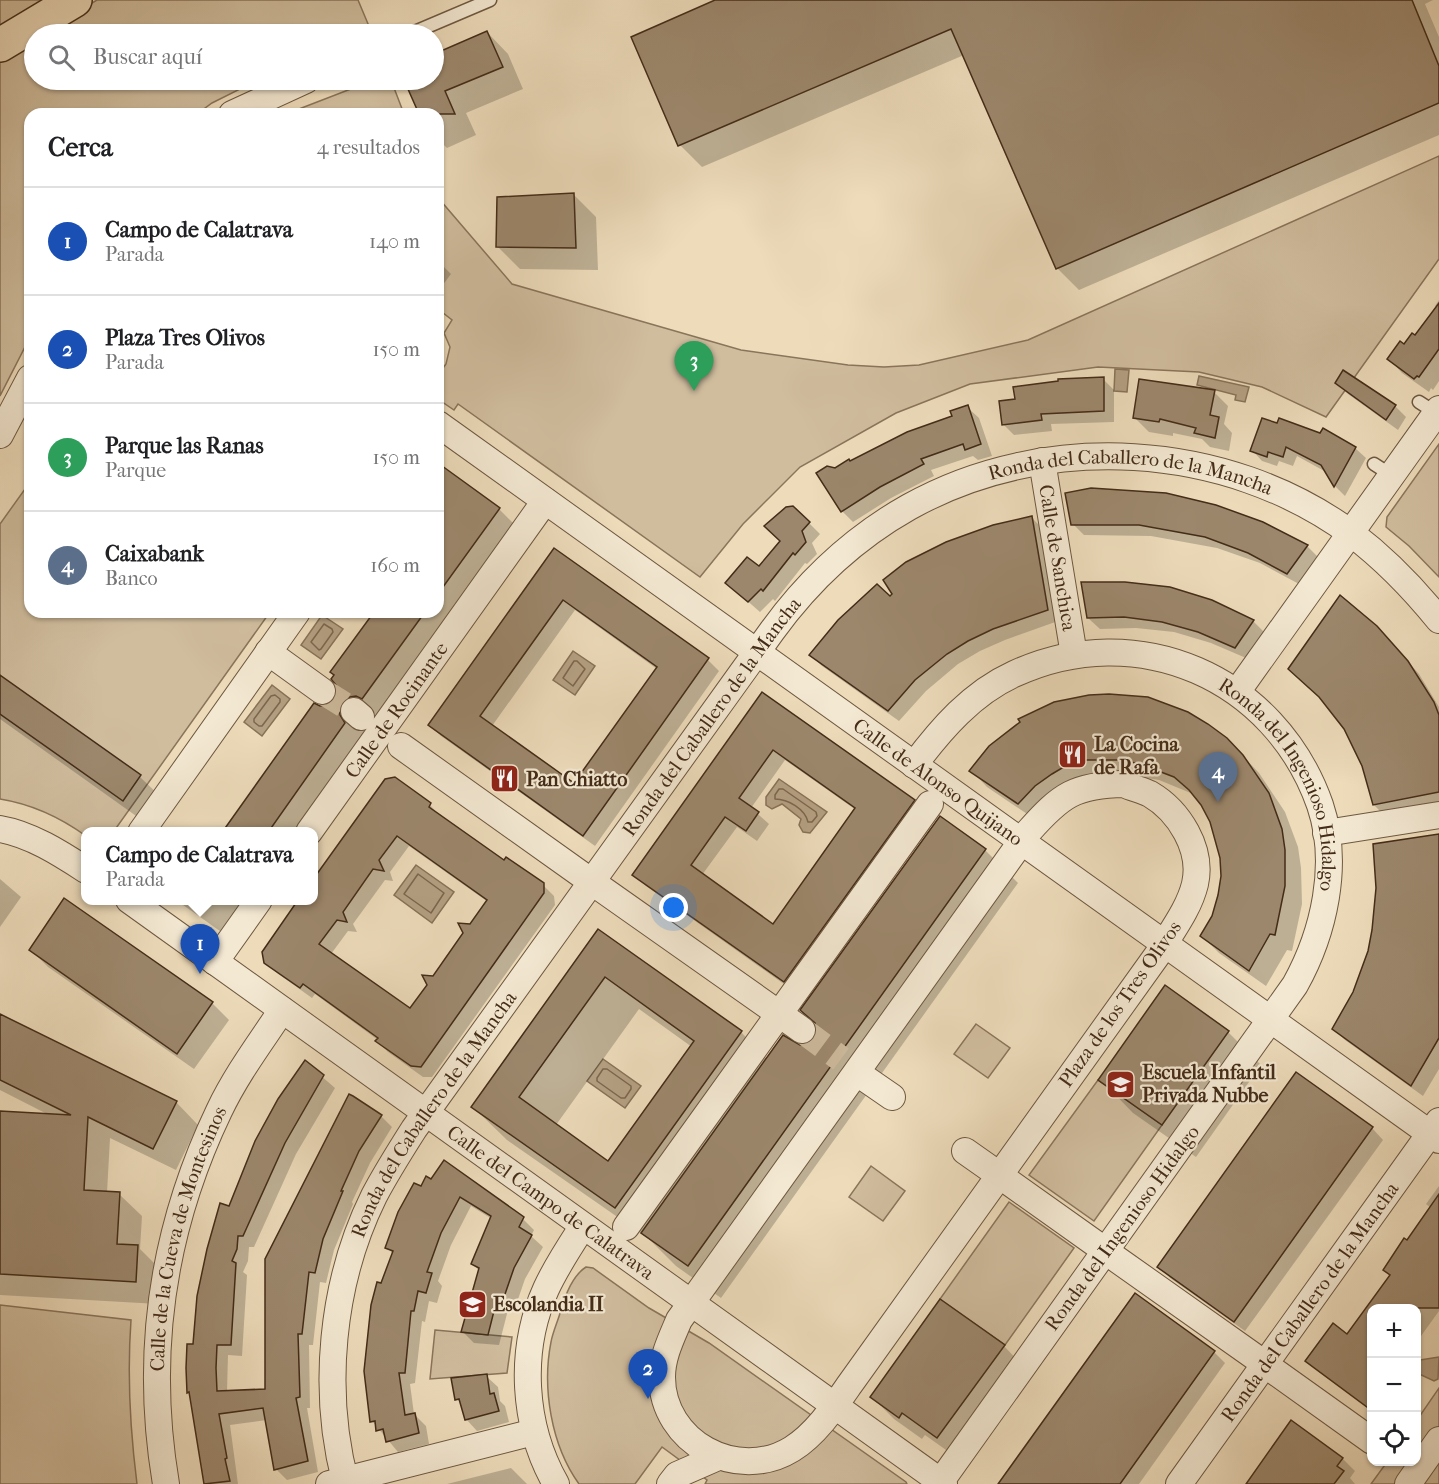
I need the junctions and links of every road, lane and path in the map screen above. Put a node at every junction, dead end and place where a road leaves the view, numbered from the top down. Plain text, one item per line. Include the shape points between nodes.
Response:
1 (75, 0) edge
2 (490, 0) edge
3 (35, 24) edge
4 (434, 24) edge
5 (24, 31) edge
6 (0, 45) edge
7 (284, 90) edge
8 (245, 108) edge
9 (24, 389) edge
10 (1431, 408) edge
11 (444, 427) edge
12 (0, 435) edge
13 (1042, 461) junction
14 (545, 501) junction
15 (1350, 533) junction
16 (293, 618) edge
17 (1439, 620) edge
18 (757, 651) junction
19 (268, 652) junction
20 (1074, 655) junction
21 (322, 691) tunnel mouth
22 (1237, 692) junction
23 (401, 746) dead end
24 (914, 765) junction
25 (930, 804) dead end
26 (1439, 815) edge
27 (144, 827) edge
28 (312, 827) edge
29 (0, 829) edge
30 (1326, 833) junction
31 (1022, 841) junction
32 (81, 867) edge
33 (136, 905) edge
34 (255, 905) edge
35 (1164, 943) junction
36 (215, 962) junction
37 (282, 1010) junction
38 (780, 1014) junction
39 (1271, 1020) junction
40 (802, 1030) tunnel mouth
41 (851, 1067) tunnel mouth
42 (892, 1096) dead end
43 (426, 1113) junction
44 (1436, 1131) edge
45 (965, 1151) dead end
46 (583, 1226) junction
47 (626, 1227) dead end
48 (691, 1303) junction
49 (834, 1406) junction
50 (682, 1431) junction
51 (534, 1432) junction
52 (1367, 1438) edge
53 (1439, 1440) edge
54 (718, 1457) junction
55 (1414, 1476) edge
56 (673, 1480) edge
57 (340, 1483) edge
58 (942, 1483) edge
59 (166, 1484) edge
60 (556, 1484) edge
61 (1179, 1484) edge

1 - 3 highway
2 - 4 lane
5 - 6 highway
7 - 8 street
9 - 12 street
10 - 15 street via 1383,469
11 - 14 street, Calle de Alonso Quijano
13 - 15 street, Ronda del Caballero de la Mancha via 1110,455 1212,468 1313,509
13 - 18 street, Ronda del Caballero de la Mancha via 961,483 883,523 809,585
13 - 20 street, Calle de Sanchica
14 - 18 street, Calle de Alonso Quijano
14 - 28 street, Calle de Rocinante
15 - 17 street, Ronda del Caballero de la Mancha via 1402,576
15 - 22 street
16 - 19 street
18 - 24 street, Calle de Alonso Quijano
18 - 43 street, Ronda del Caballero de la Mancha
19 - 21 street
19 - 27 street
20 - 22 street, Ronda del Ingenioso Hidalgo via 1116,652 1154,656 1195,669
20 - 24 street, Ronda del Ingenioso Hidalgo via 1012,675 978,697 950,721
22 - 30 street, Ronda del Ingenioso Hidalgo via 1284,739 1310,783
23 - 38 street
24 - 31 street, Calle de Alonso Quijano
25 - 38 street
26 - 30 street
29 - 32 street via 47,847
30 - 39 street, Ronda del Ingenioso Hidalgo via 1329,861 1321,922 1304,968
31 - 35 street, Calle de Alonso Quijano
31 - 35 street, Plaza de los Tres Olivos via 1051,808 1081,789 1124,784 1164,804 1189,837 1195,859 1195,882 1189,902
31 - 48 street, Plaza de los Tres Olivos
33 - 36 street, Calle del Campo de Calatrava
34 - 36 street
35 - 39 street, Calle de Alonso Quijano
35 - 49 street, Plaza de los Tres Olivos
36 - 37 street, Calle del Campo de Calatrava
37 - 43 street, Calle del Campo de Calatrava
37 - 59 street, Calle de la Cueva de Montesinos via 220,1110 178,1217 163,1290 157,1355 157,1419
38 - 40 street
38 - 47 street
39 - 44 street, Calle de Alonso Quijano
39 - 58 street, Ronda del Ingenioso Hidalgo
41 - 42 street
43 - 46 street, Calle del Campo de Calatrava
43 - 57 street, Ronda del Caballero de la Mancha via 374,1197 356,1239 343,1286 335,1332 333,1379
44 - 61 street, Ronda del Caballero de la Mancha
45 - 52 street
46 - 48 street, Calle del Campo de Calatrava
46 - 51 street via 546,1290 534,1323 528,1374
48 - 49 street, Calle del Campo de Calatrava
48 - 50 street, Plaza de los Tres Olivos via 666,1352 662,1377 669,1410
49 - 54 street, Plaza de los Tres Olivos via 790,1450 753,1461
49 - 58 street, Calle del Campo de Calatrava
50 - 54 street, Plaza de los Tres Olivos
50 - 56 street
51 - 57 street
51 - 60 street
53 - 55 street
54 - 56 street

